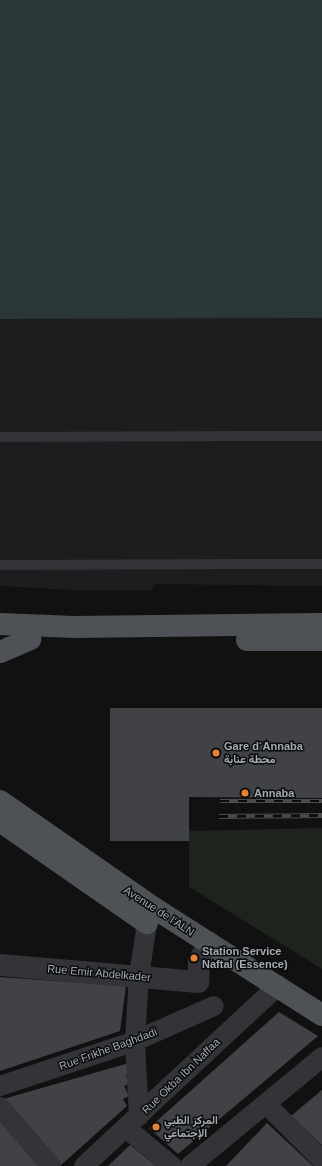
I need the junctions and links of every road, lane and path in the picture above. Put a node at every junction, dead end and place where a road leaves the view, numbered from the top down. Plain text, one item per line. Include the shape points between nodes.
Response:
1 (322, 436) edge
2 (0, 437) edge
3 (322, 564) edge
4 (0, 565) edge
5 (0, 624) edge
6 (322, 624) edge
7 (0, 638) edge
8 (30, 639) junction
9 (322, 640) edge
10 (0, 652) edge
11 (0, 801) edge
12 (0, 821) edge
13 (151, 916) junction
14 (209, 943) junction
15 (0, 965) edge
16 (139, 976) junction
17 (198, 982) junction
18 (278, 986) junction
19 (214, 1006) junction
20 (322, 1015) edge
21 (240, 1019) junction
22 (135, 1041) junction
23 (322, 1057) edge
24 (0, 1086) edge
25 (266, 1104) junction
26 (0, 1107) edge
27 (132, 1122) junction
28 (322, 1160) edge
29 (51, 1166) edge
30 (84, 1166) edge
31 (172, 1166) edge
32 (190, 1166) edge

1 - 2 lane
3 - 4 lane
5 - 6 main road via 74,627
7 - 8 main road
8 - 9 main road
8 - 10 main road
11 - 13 main road, Avenue de l'ALN
12 - 13 main road, Avenue de l'ALN
13 - 14 main road, Avenue de l'ALN
13 - 16 street
14 - 17 street via 199,961
14 - 18 main road, Avenue de l'ALN
15 - 16 street, Rue Emir Abdelkader
16 - 17 street, Rue Emir Abdelkader
16 - 22 street
17 - 19 street
18 - 20 main road, Avenue de l'ALN
18 - 21 street, Rue Okba Ibn Naffaa
19 - 21 street via 225,1014
19 - 22 street, Rue Frikhe Baghdadi
21 - 27 street, Rue Okba Ibn Naffaa
22 - 24 street, Rue Frikhe Baghdadi
22 - 27 street
23 - 25 street
25 - 28 street
25 - 32 street
26 - 29 street
27 - 30 street, Rue Okba Ibn Naffaa
27 - 31 street

